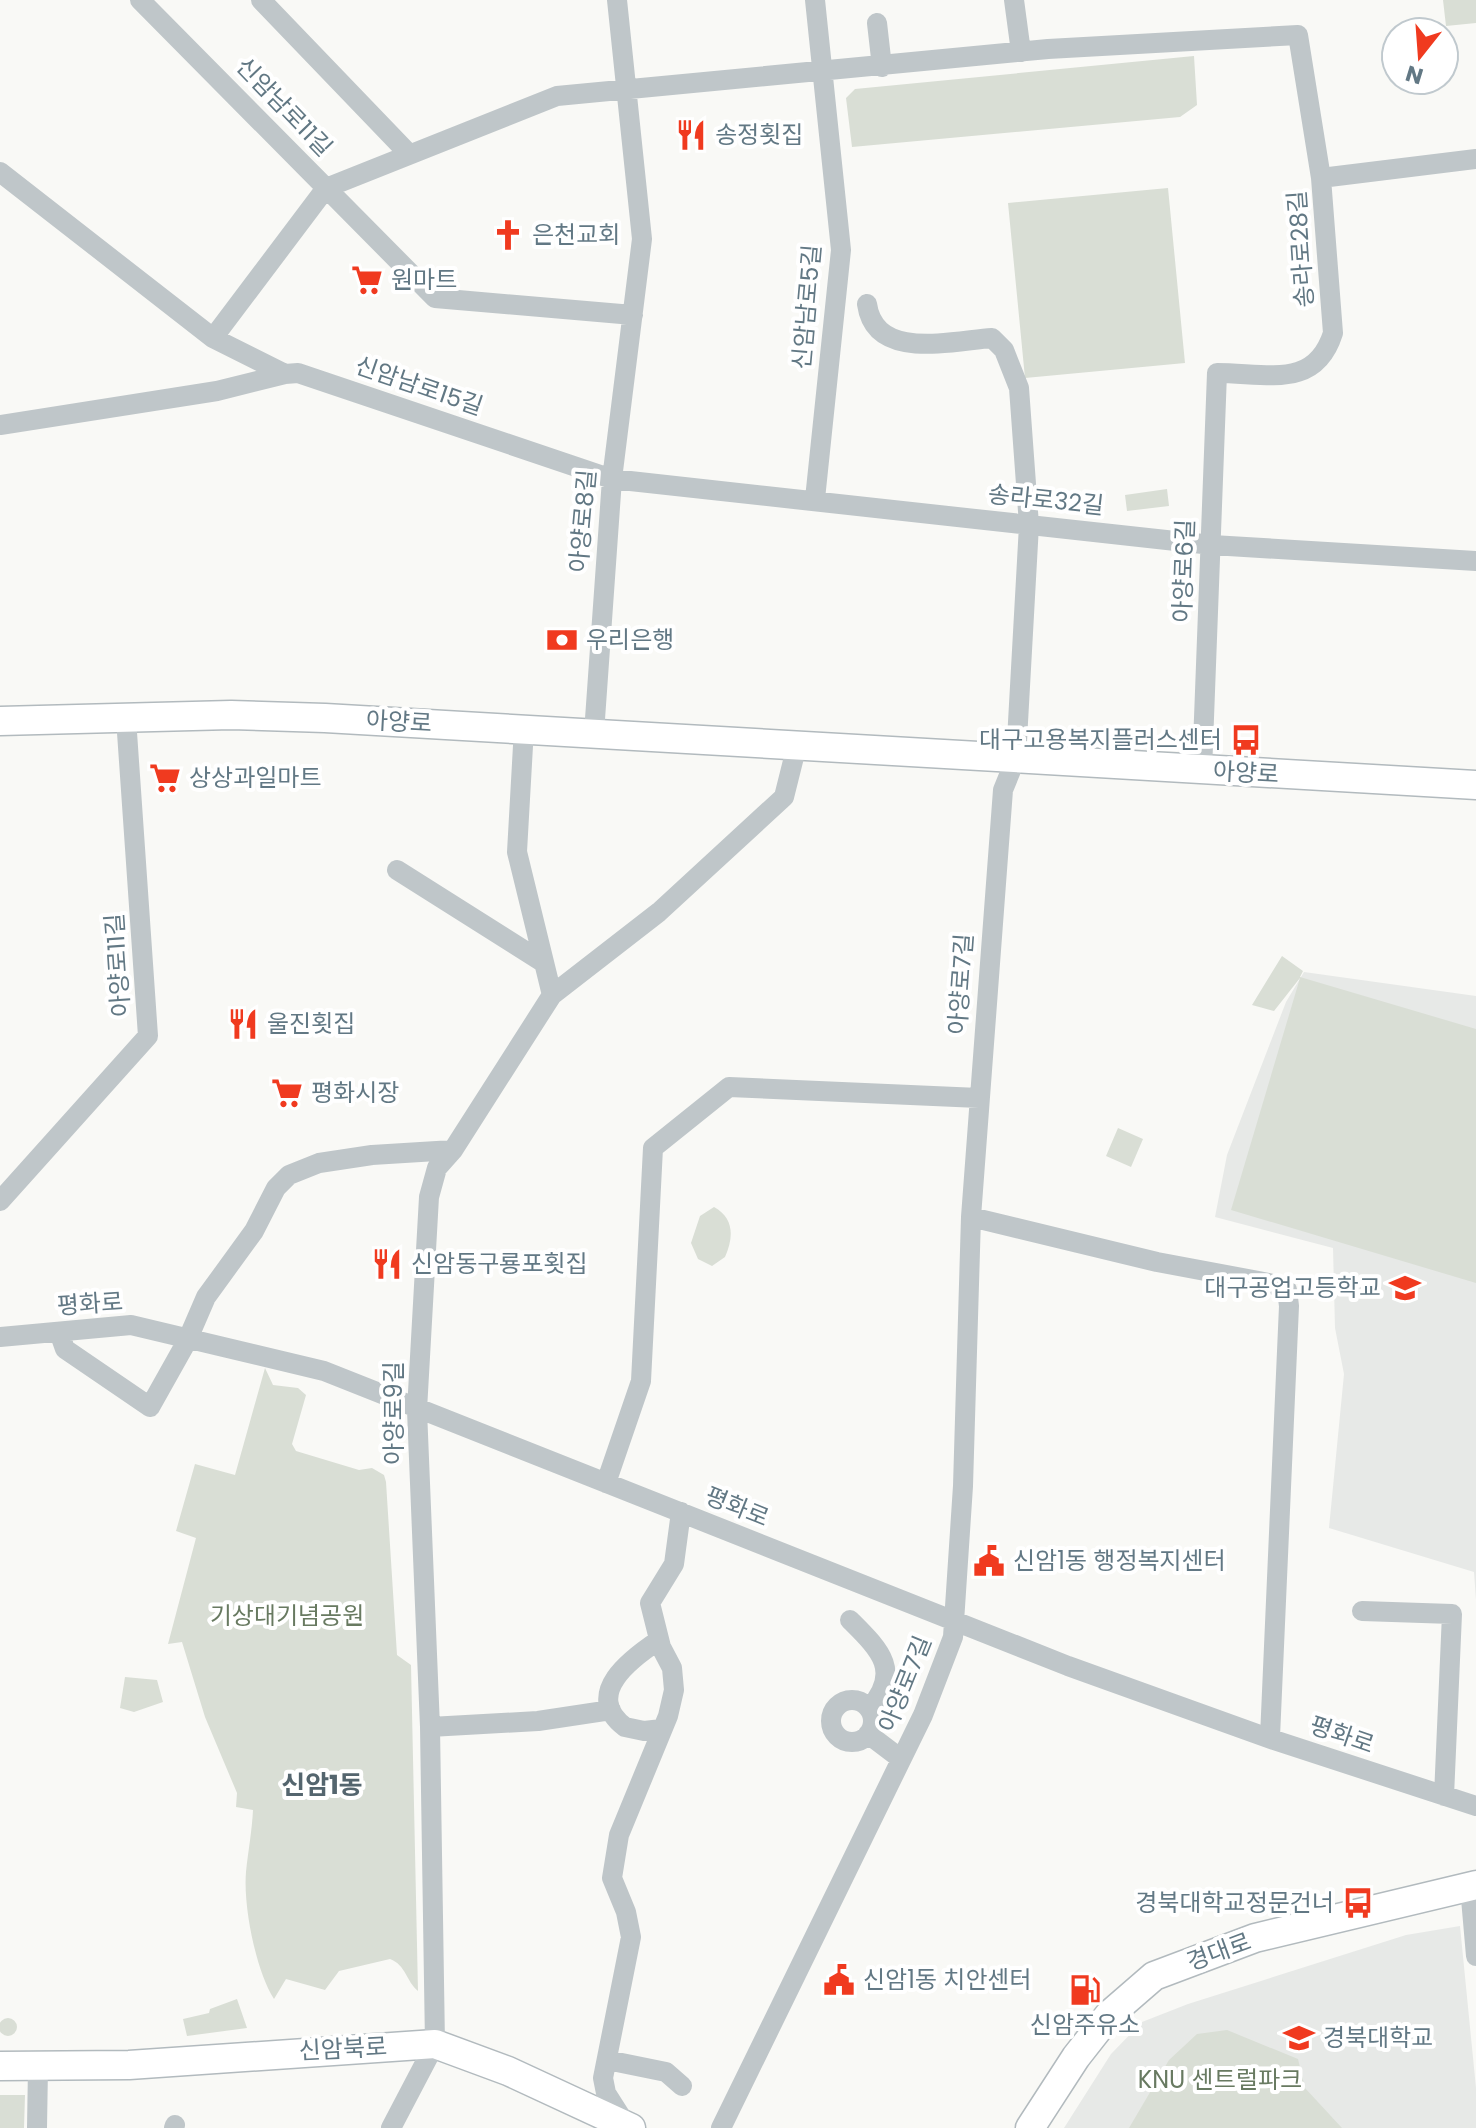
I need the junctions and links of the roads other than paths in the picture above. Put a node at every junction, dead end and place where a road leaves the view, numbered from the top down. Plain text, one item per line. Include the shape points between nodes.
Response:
1 (140, 0) edge
2 (261, 0) edge
3 (617, 0) edge
4 (815, 0) edge
5 (1014, 0) edge
6 (877, 23) dead end
7 (1021, 52) junction
8 (882, 67) junction
9 (823, 72) junction
10 (627, 90) junction
11 (408, 153) junction
12 (1476, 159) edge
13 (0, 172) edge
14 (1321, 178) junction
15 (326, 188) junction
16 (867, 304) dead end
17 (633, 315) junction
18 (213, 338) junction
19 (1217, 373) joint
20 (285, 374) junction
21 (0, 425) edge
22 (612, 479) junction
23 (815, 499) junction
24 (1029, 525) junction
25 (1212, 545) junction
26 (1476, 561) edge
27 (126, 718) junction
28 (0, 721) edge
29 (524, 728) junction
30 (594, 733) junction
31 (797, 745) junction
32 (1016, 758) junction
33 (1202, 771) junction
34 (1476, 785) edge
35 (397, 870) dead end
36 (541, 961) junction
37 (552, 995) junction
38 (979, 1098) junction
39 (453, 1150) junction
40 (0, 1201) edge
41 (971, 1217) junction
42 (59, 1332) junction
43 (0, 1337) edge
44 (187, 1341) junction
45 (417, 1410) junction
46 (606, 1483) junction
47 (681, 1512) junction
48 (1362, 1611) dead end
49 (850, 1620) dead end
50 (951, 1621) junction
51 (659, 1640) junction
52 (869, 1709) junction
53 (611, 1710) junction
54 (430, 1727) junction
55 (662, 1729) junction
56 (868, 1734) junction
57 (1270, 1737) junction
58 (901, 1759) junction
59 (1444, 1796) junction
60 (1476, 1806) edge
61 (1473, 1886) edge
62 (1476, 1956) edge
63 (435, 2044) junction
64 (607, 2060) junction
65 (0, 2066) edge
66 (38, 2067) junction
67 (682, 2086) dead end
68 (629, 2127) edge
69 (37, 2128) edge
70 (391, 2128) edge
71 (721, 2128) edge
72 (1030, 2128) edge

1 - 15 street, 신암남로11길
2 - 11 street
3 - 10 street, 아양로8길
4 - 9 street, 신암남로5길
5 - 7 street
6 - 8 street
7 - 8 street
7 - 14 street via 1298,35
8 - 9 street
9 - 10 street
9 - 23 street, 신암남로5길 via 841,250
10 - 11 street, 신암남로11길 via 557,96
10 - 17 street, 아양로8길 via 642,239
11 - 15 street, 신암남로11길
12 - 14 street, 송라로28길
13 - 18 street, 신암남로15길
14 - 19 street, 송라로28길 via 1333,333 1327,351 1301,373
15 - 17 street via 435,298
15 - 18 street
16 - 24 street via 876,331 895,339 909,343 992,338 1004,350 1019,388
17 - 22 street, 아양로8길
18 - 20 street, 신암남로15길
19 - 25 street, 아양로6길
20 - 21 street via 217,391
20 - 22 street, 신암남로15길 via 298,373
22 - 23 street, 송라로32길
22 - 30 street, 아양로8길
23 - 24 street, 송라로32길
24 - 25 street, 송라로32길
24 - 32 street
25 - 26 street, 송라로32길
25 - 33 street, 아양로6길
27 - 28 main road, 아양로
27 - 29 main road, 아양로 via 231,715
27 - 40 street, 아양로11길 via 148,1036
29 - 30 main road, 아양로
29 - 36 street via 517,852
30 - 31 main road, 아양로
31 - 32 main road, 아양로
31 - 37 street via 784,797 659,912
32 - 33 main road, 아양로
32 - 38 street, 아양로7길 via 1003,790
33 - 34 main road, 아양로
35 - 36 street
36 - 37 street
37 - 39 street, 아양로9길
38 - 41 street, 아양로7길
38 - 46 street via 729,1087 653,1148 641,1381
39 - 44 street via 319,1163 289,1175 206,1297
39 - 45 street, 아양로9길 via 437,1168 429,1197
41 - 50 street, 아양로7길 via 963,1486
41 - 57 street via 1287,1290
42 - 43 street, 평화로
42 - 44 street, 평화로 via 131,1325
42 - 44 street via 65,1349 150,1407
44 - 45 street, 평화로 via 324,1371
45 - 46 street, 평화로
45 - 54 street, 아양로9길
46 - 47 street, 평화로
47 - 50 street, 평화로
47 - 51 street via 674,1564 650,1603
48 - 59 street via 1452,1614
49 - 52 street via 875,1645 887,1671 885,1685
50 - 57 street, 평화로
50 - 58 street, 아양로7길 via 953,1637
51 - 53 street via 617,1672
51 - 55 street via 672,1668 674,1690
52 - 56 street via 873,1720
52 - 56 street via 848,1700 836,1706 830,1719 833,1732 843,1741
53 - 54 street via 538,1721
53 - 55 street via 625,1727
54 - 63 street, 아양로9길
55 - 64 street via 619,1835 614,1863 612,1878 631,1937
56 - 58 street
57 - 59 street, 평화로
58 - 71 street, 아양로7길
59 - 60 street, 평화로
61 - 62 street
61 - 72 main road, 경대로 via 1255,1938 1154,1976 1109,2015
63 - 66 main road, 신암북로
63 - 68 main road, 신암북로
63 - 70 street, 아양로9길
64 - 67 street via 666,2072
64 - 68 street via 606,2093
65 - 66 main road, 신암북로
66 - 69 street

